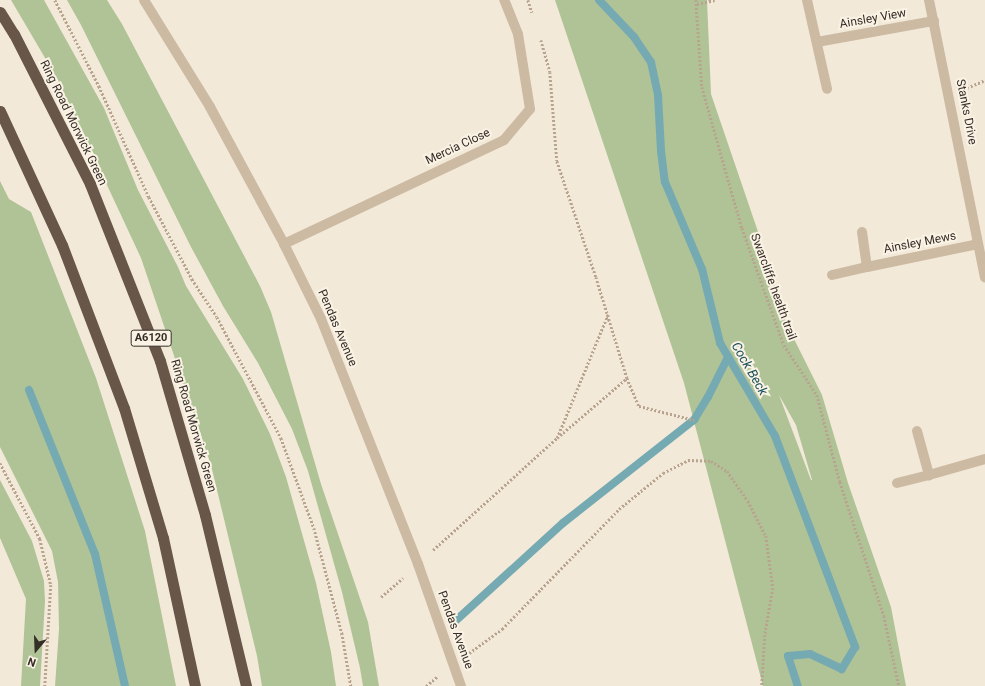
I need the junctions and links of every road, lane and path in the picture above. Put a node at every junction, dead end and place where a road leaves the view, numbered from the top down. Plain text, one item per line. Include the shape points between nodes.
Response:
1 (55, 0) edge
2 (144, 0) edge
3 (504, 0) edge
4 (528, 0) edge
5 (696, 0) edge
6 (715, 0) edge
7 (807, 0) edge
8 (929, 0) edge
9 (697, 4) junction
10 (0, 12) edge
11 (533, 14) dead end
12 (934, 21) junction
13 (539, 36) dead end
14 (817, 42) junction
15 (827, 89) dead end
16 (0, 111) edge
17 (862, 232) dead end
18 (284, 244) junction
19 (978, 244) junction
20 (868, 267) junction
21 (832, 275) dead end
22 (985, 277) edge
23 (608, 314) junction
24 (627, 378) junction
25 (694, 420) dead end
26 (918, 430) dead end
27 (557, 438) junction
28 (985, 459) edge
29 (0, 463) edge
30 (928, 475) junction
31 (897, 483) dead end
32 (418, 564) junction
33 (381, 597) dead end
34 (455, 664) junction
35 (45, 686) edge
36 (195, 686) edge
37 (246, 686) edge
38 (351, 686) edge
39 (426, 686) edge
40 (461, 686) edge
41 (762, 686) edge
42 (899, 686) edge

1 - 38 path via 99,86 149,197 281,438 314,528 342,633
2 - 18 street, Pendas Avenue via 210,107
3 - 18 street, Mercia Close via 518,34 530,109 504,140
4 - 11 path
5 - 9 path, Swarcliffe health trail
6 - 9 path
7 - 14 street
8 - 12 street, Stanks Drive
9 - 42 path, Swarcliffe health trail via 702,87 742,228 784,345 817,394 840,482 884,616
10 - 37 highway, Ring Road Morwick Green / A6120 via 14,34 90,184 160,361 205,515
12 - 14 street, Ainsley View
12 - 19 street, Stanks Drive
13 - 23 path via 550,72 557,161
14 - 15 street
16 - 36 highway via 62,246 124,408 163,538
17 - 20 street
18 - 32 street, Pendas Avenue via 321,318
19 - 20 street, Ainsley Mews
19 - 22 street, Stanks Drive
20 - 21 street, Ainsley Mews
23 - 24 path
23 - 27 path
24 - 25 path via 639,406
24 - 27 path
26 - 30 street
27 - 32 path
28 - 30 street
29 - 35 path via 40,538 51,585
30 - 31 street
32 - 33 path
32 - 34 street, Pendas Avenue
34 - 39 path
34 - 40 street, Pendas Avenue
34 - 41 path via 502,629 619,509 663,473 688,460 711,461 727,471 748,501 766,536 773,588

